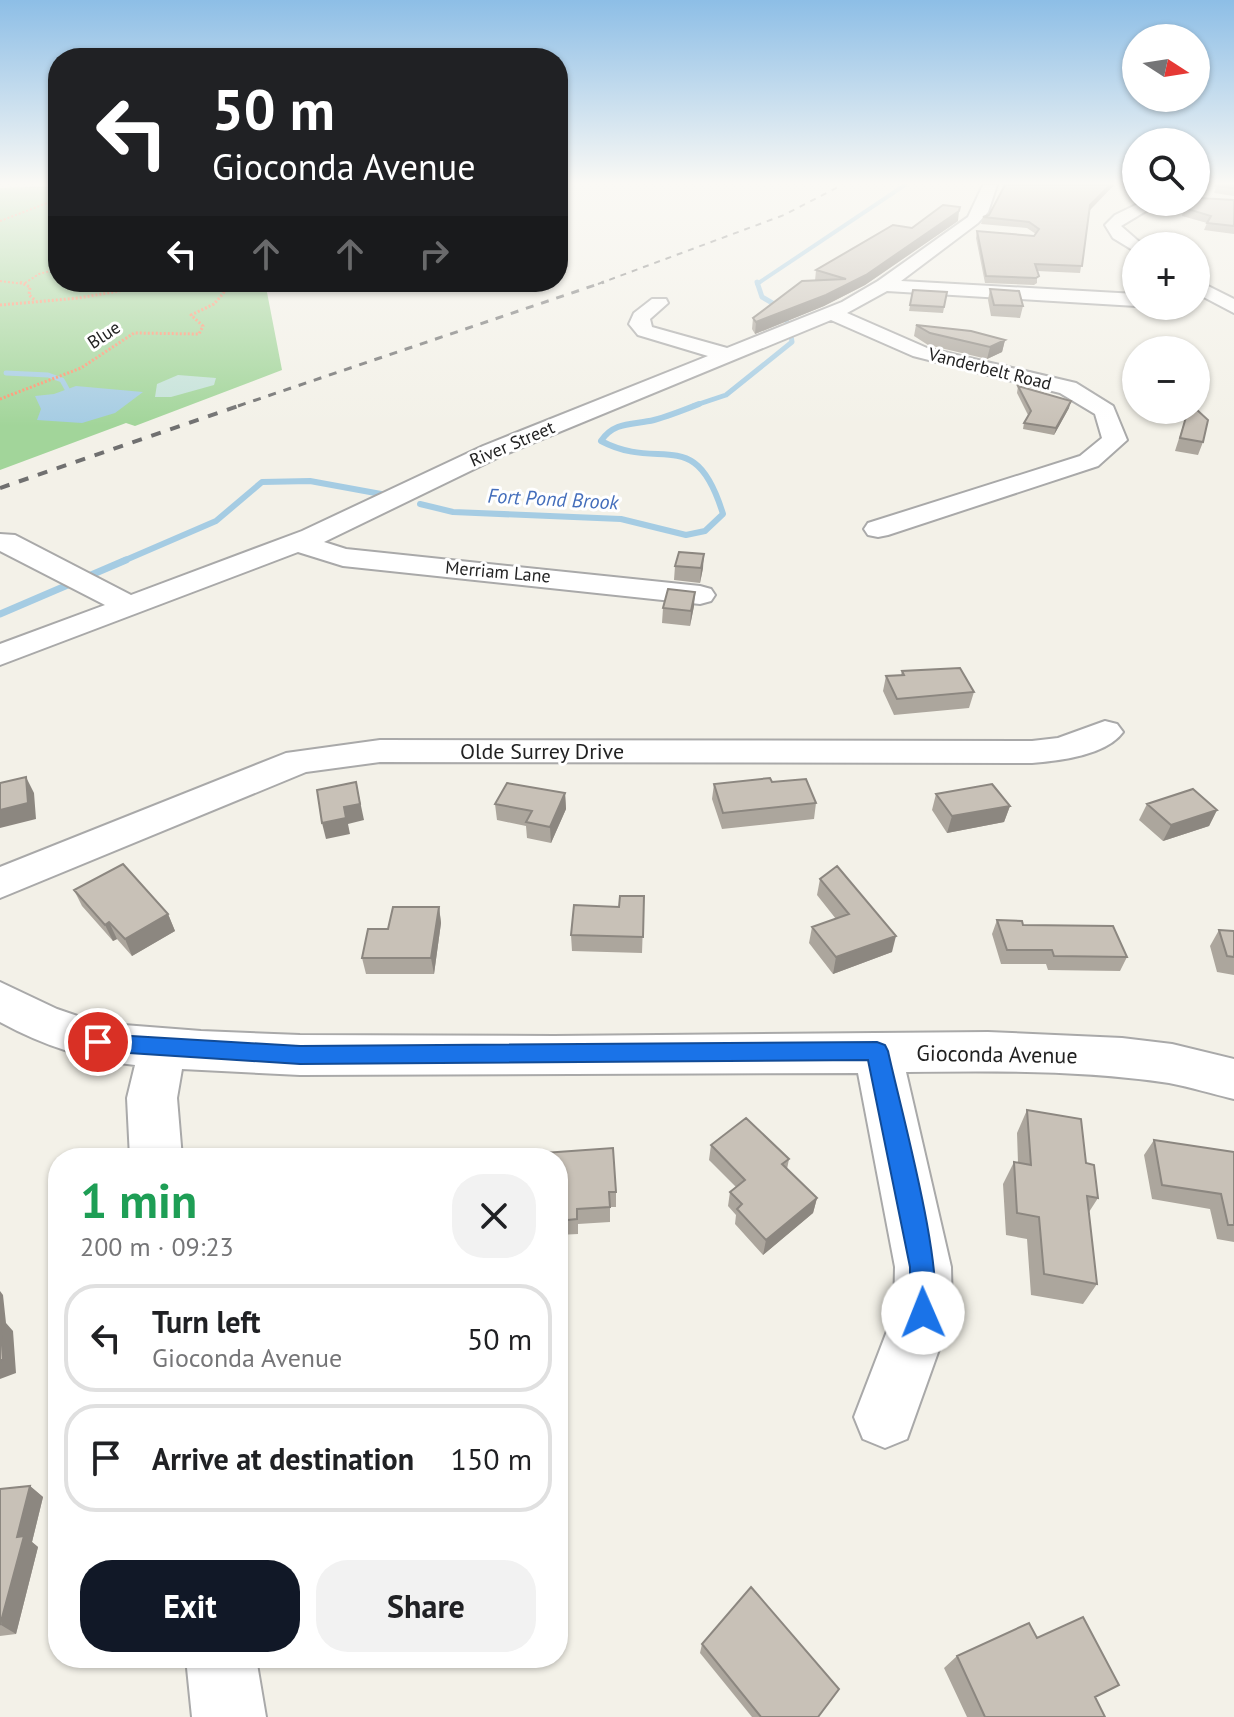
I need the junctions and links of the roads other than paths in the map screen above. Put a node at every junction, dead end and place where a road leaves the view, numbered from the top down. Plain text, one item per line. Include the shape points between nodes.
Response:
1 (911, 265) edge
2 (884, 285) junction
3 (1210, 293) edge
4 (1122, 299) edge
5 (659, 303) dead end
6 (1210, 304) edge
7 (1231, 305) edge
8 (830, 313) junction
9 (725, 354) junction
10 (878, 529) dead end
11 (0, 543) edge
12 (298, 543) junction
13 (700, 595) dead end
14 (130, 606) junction
15 (0, 655) edge
16 (1105, 732) dead end
17 (0, 883) edge
18 (0, 1000) edge
19 (162, 1048) junction
20 (877, 1051) junction
21 (1234, 1079) edge
22 (155, 1148) edge
23 (885, 1417) dead end
24 (222, 1668) edge
25 (229, 1717) edge

1 - 2 street, River Street
2 - 4 street
2 - 8 street, River Street
3 - 7 street
5 - 9 street via 641,317 645,331
6 - 7 street
8 - 9 street, River Street
8 - 10 street, Vanderbelt Road via 920,352 1068,388 1105,411 1115,440 1089,461
9 - 12 street, River Street via 492,451
11 - 14 street via 49,561
12 - 13 street, Merriam Lane via 343,557
12 - 14 street, River Street
14 - 15 street, River Street
16 - 17 street, Olde Surrey Drive via 1064,749 1032,752 326,755 274,770
18 - 19 street, Gioconda Avenue via 41,1022 98,1042
19 - 20 street, Gioconda Avenue via 300,1055
19 - 22 street via 152,1098
20 - 21 street, Gioconda Avenue via 1071,1054 1172,1064
20 - 23 street via 923,1267 923,1313
24 - 25 street

